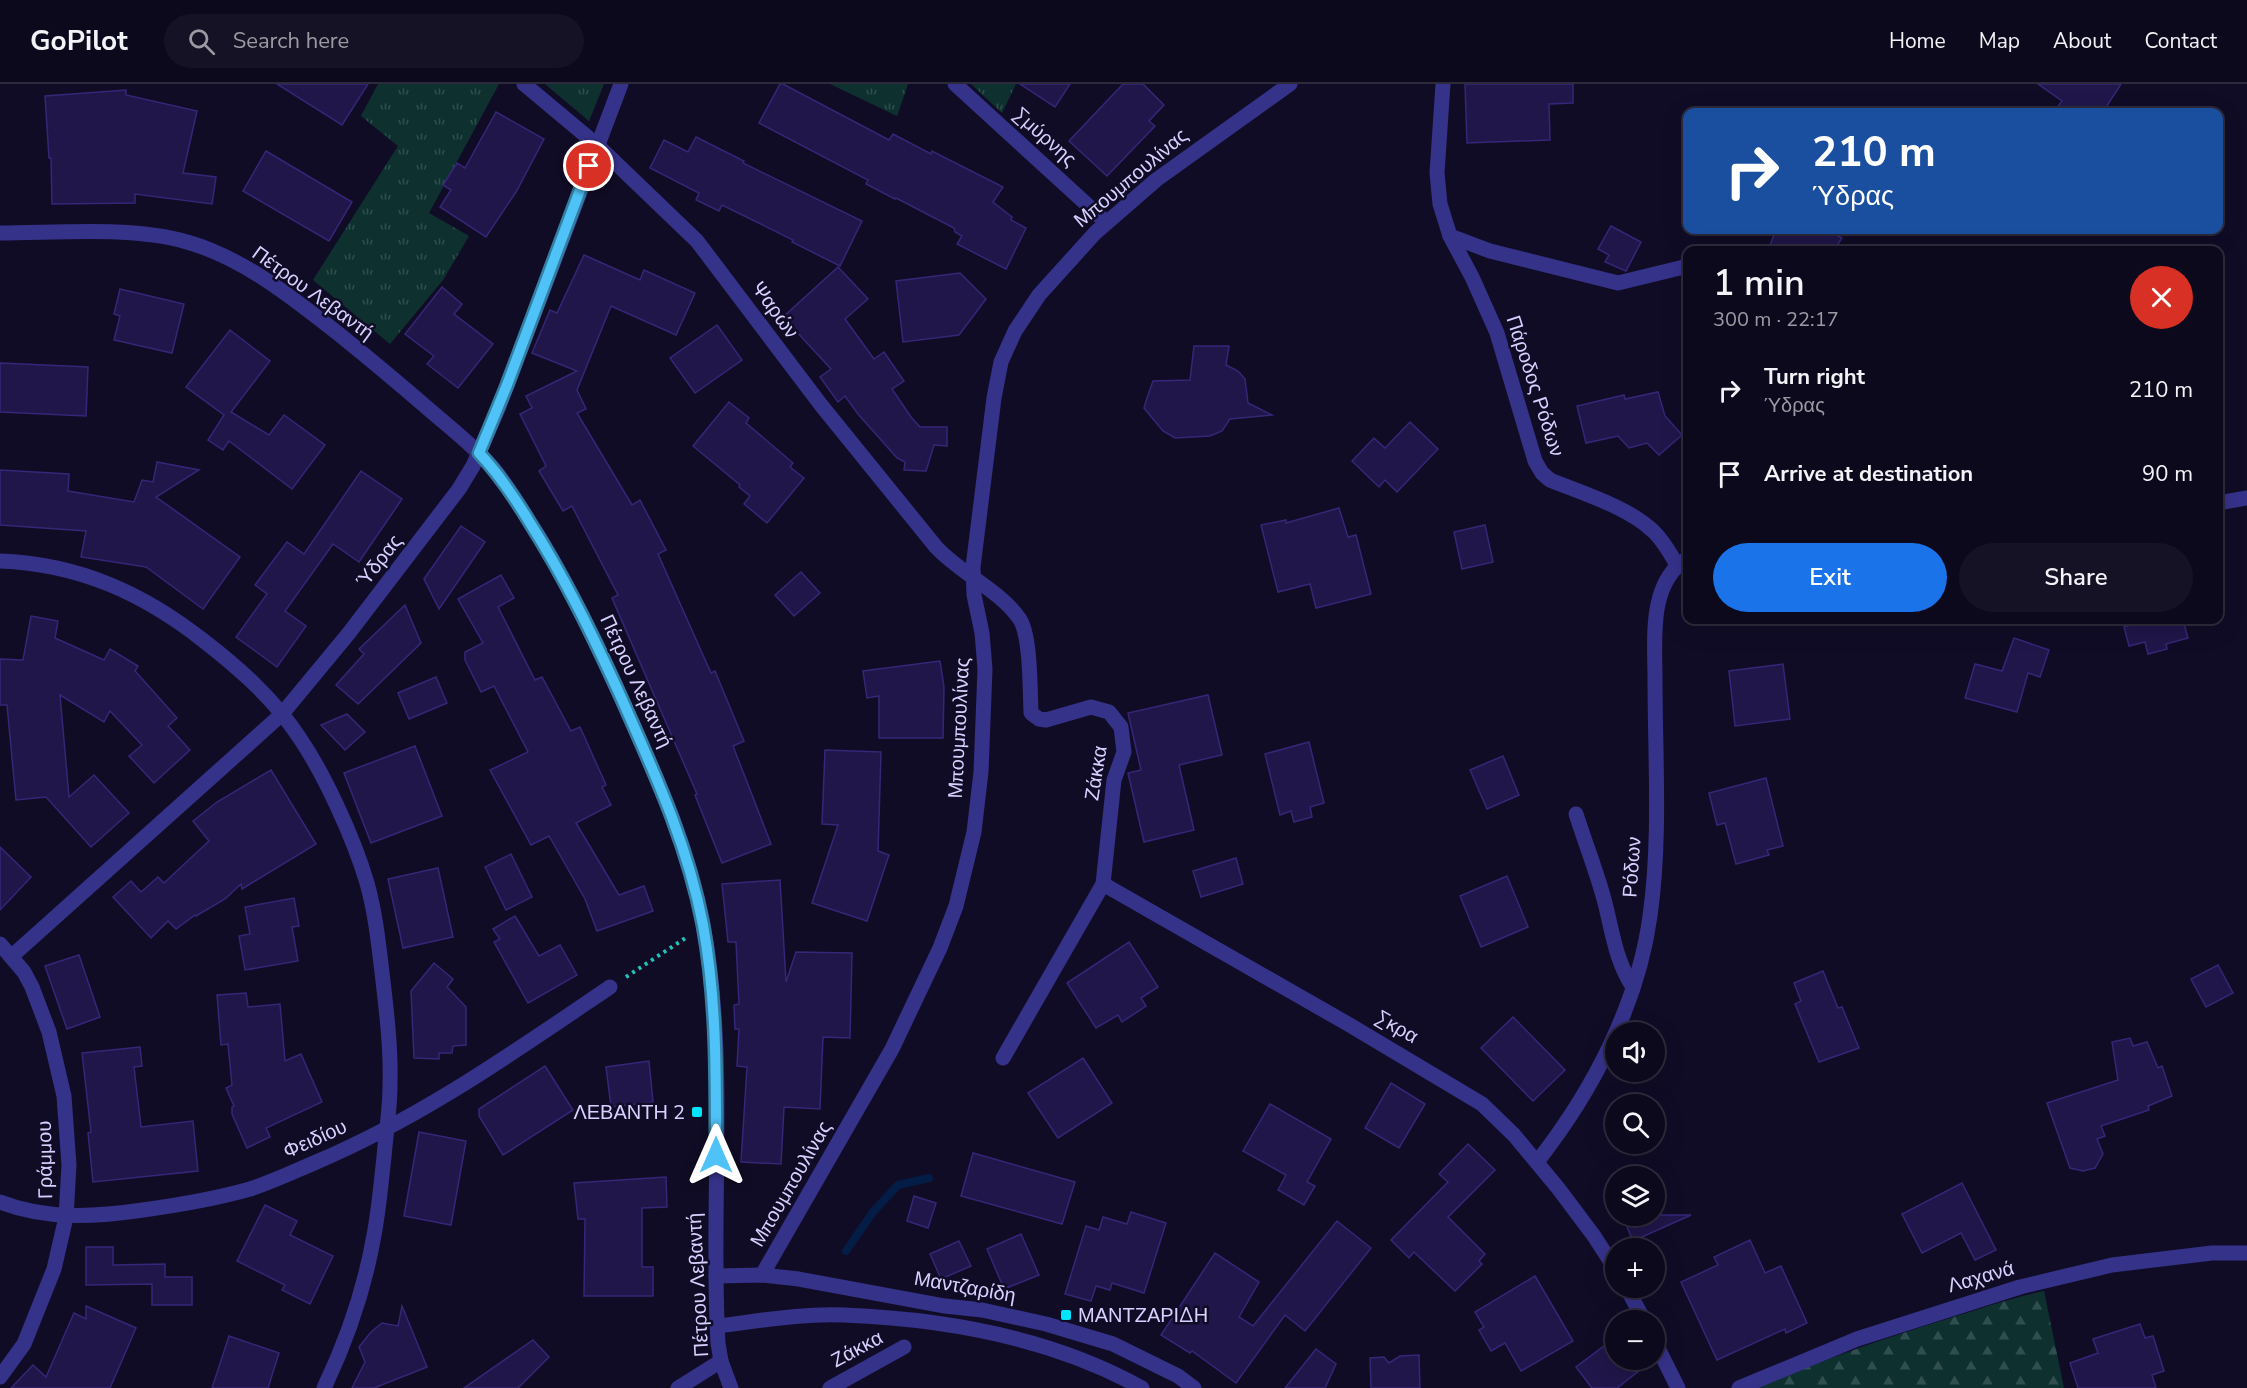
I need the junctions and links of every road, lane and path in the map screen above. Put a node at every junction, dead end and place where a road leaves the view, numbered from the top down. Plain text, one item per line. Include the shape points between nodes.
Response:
1 (524, 84) edge
2 (621, 84) edge
3 (955, 84) edge
4 (1290, 84) edge
5 (1443, 84) edge
6 (597, 145) junction
7 (1106, 222) junction
8 (0, 233) edge
9 (1450, 236) junction
10 (1683, 267) edge
11 (479, 453) junction
12 (2247, 498) edge
13 (2223, 502) edge
14 (0, 561) edge
15 (1682, 562) edge
16 (973, 579) junction
17 (282, 714) junction
18 (1576, 814) dead end
19 (1103, 884) junction
20 (703, 926) junction
21 (0, 944) edge
22 (12, 956) junction
23 (610, 987) joint
24 (1633, 987) junction
25 (1003, 1058) dead end
26 (387, 1128) junction
27 (1537, 1162) junction
28 (0, 1202) edge
29 (66, 1217) junction
30 (2247, 1253) edge
31 (1605, 1254) edge
32 (762, 1275) junction
33 (716, 1276) junction
34 (717, 1326) junction
35 (904, 1347) dead end
36 (721, 1361) junction
37 (1665, 1363) edge
38 (1, 1375) edge
39 (324, 1388) edge
40 (678, 1388) edge
41 (731, 1388) edge
42 (830, 1388) edge
43 (1143, 1388) edge
44 (1194, 1388) edge
45 (1677, 1388) edge
46 (1739, 1388) edge

1 - 6 street, Ψαρών
2 - 6 street, Ύδρας
3 - 7 street, Σμύρνης
4 - 7 street, Μπουμπουλίνας via 1156,180
5 - 9 street, Πάροδος Ρόδων via 1437,187
6 - 11 street, Ύδρας
6 - 16 street, Ψαρών via 697,241 896,500 945,557
7 - 16 street, Μπουμπουλίνας via 1039,295 1015,331 1001,362
8 - 11 street, Πέτρου Λεβαντή via 137,234 182,240 219,254 253,271 315,315
9 - 10 street via 1490,251 1618,283
9 - 15 street, Πάροδος Ρόδων via 1497,333 1531,450 1542,473 1643,523
11 - 17 street, Ύδρας via 466,479 431,527
11 - 20 street, Πέτρου Λεβαντή via 502,479 537,533 591,633 672,813 687,856
12 - 13 street
14 - 17 street via 67,570 111,584 151,603 225,658
15 - 24 street, Ρόδων via 1664,583 1658,609 1656,843 1650,916
16 - 19 street, Ζάκκα via 1021,619 1027,647 1031,713 1046,720 1091,707 1109,712 1121,727 1124,752 1114,780
16 - 32 street, Μπουμπουλίνας via 986,669 981,772 974,832 956,906 892,1049
17 - 22 street, Ύδρας
17 - 26 street via 322,777 367,883 387,1024
18 - 24 street via 1603,894 1617,954
19 - 25 street, Ζάκκα
19 - 27 street, Σκρα via 1472,1096 1501,1121
20 - 23 path
20 - 33 street, Πέτρου Λεβαντή via 714,1036
21 - 22 street, Γράμμου
22 - 29 street, Γράμμου via 32,987 55,1051 68,1139
23 - 26 street, Φειδίου via 458,1089
24 - 27 street, Ρόδων via 1593,1075 1564,1126
26 - 29 street, Φειδίου via 253,1188 181,1205
26 - 39 street via 372,1246 347,1332
27 - 31 street, Σκρα
28 - 29 street, Φειδίου
29 - 38 street, Γράμμου via 54,1269 24,1344
30 - 46 street, Λαχανά via 2212,1253 2112,1265 2020,1287 1857,1339
32 - 33 street, Μαντζαρίδη
32 - 44 street, Μαντζαρίδη via 1046,1324 1113,1344
33 - 34 street, Πέτρου Λεβαντή
34 - 36 street, Πέτρου Λεβαντή
34 - 43 street, Μαντζαρίδη via 843,1315 953,1326 1008,1335 1106,1370
35 - 42 street, Ζάκκα
36 - 40 street
36 - 41 street, Πέτρου Λεβαντή
37 - 45 street

